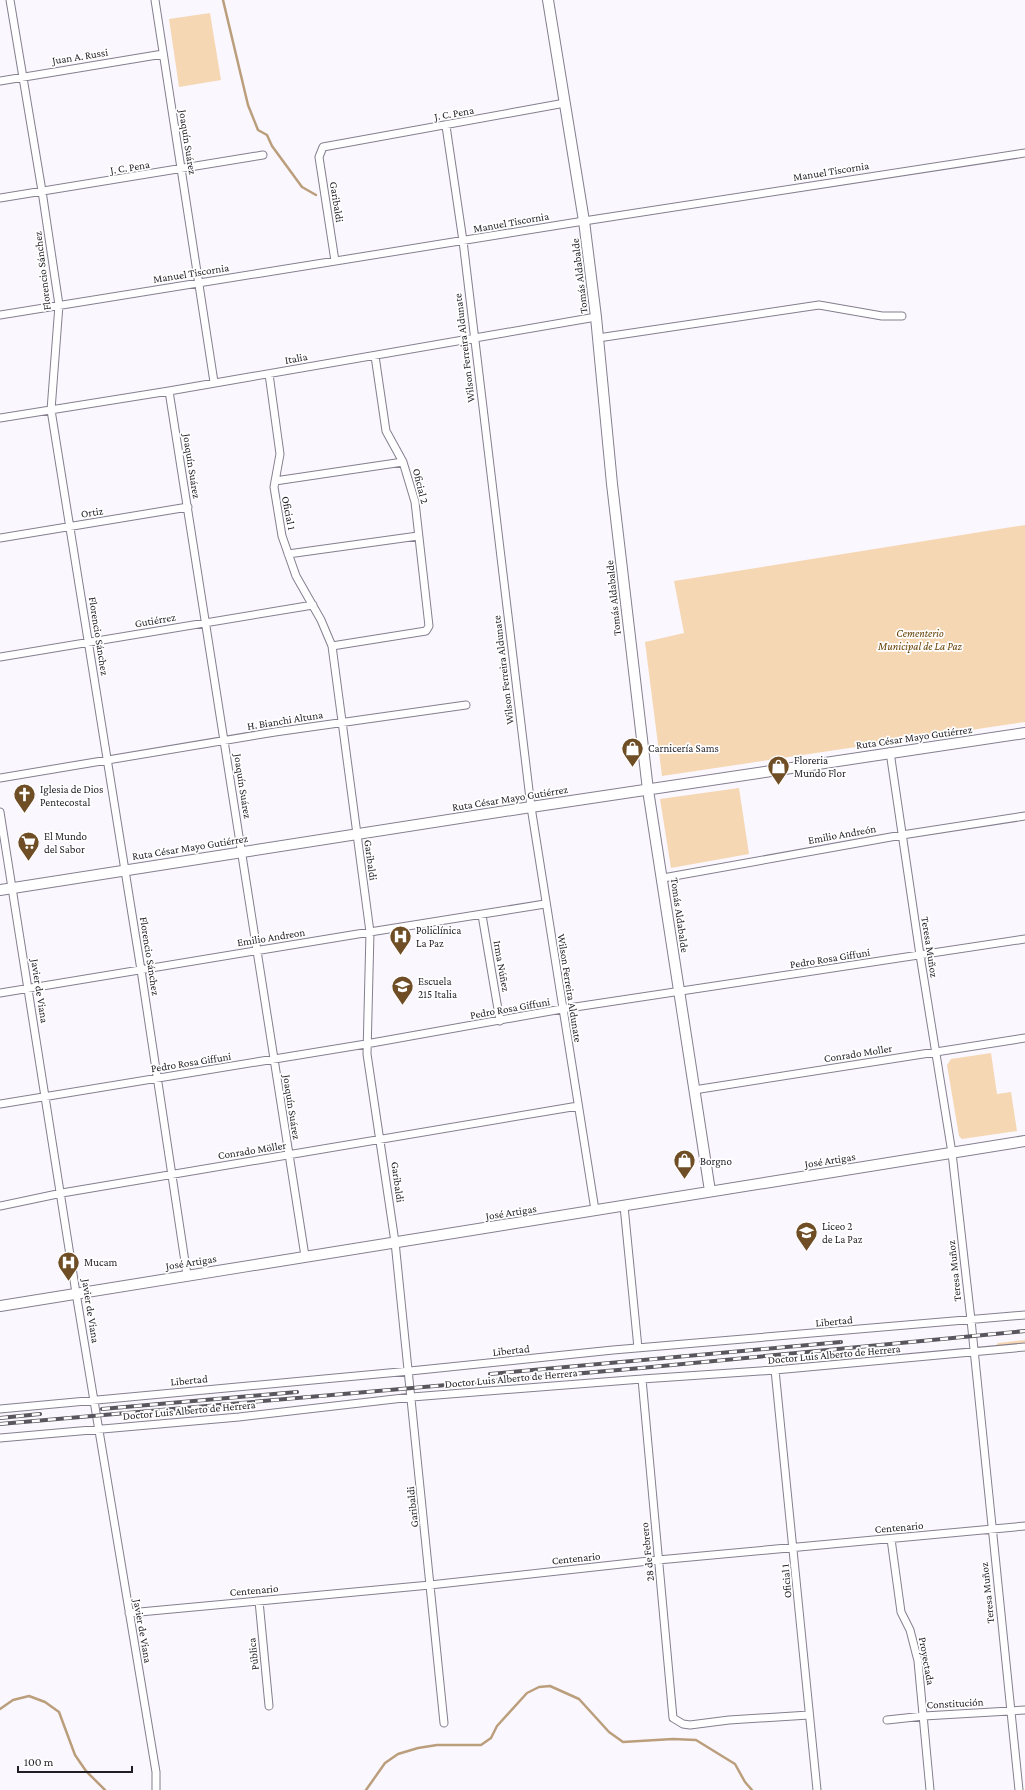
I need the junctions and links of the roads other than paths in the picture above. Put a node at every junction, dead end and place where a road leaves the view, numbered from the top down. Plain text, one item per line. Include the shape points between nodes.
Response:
1 (10, 0) edge
2 (155, 0) edge
3 (548, 0) edge
4 (164, 54) junction
5 (23, 77) junction
6 (0, 81) edge
7 (565, 103) junction
8 (446, 126) junction
9 (323, 147) joint
10 (1025, 153) edge
11 (263, 156) dead end
12 (181, 169) junction
13 (42, 191) junction
14 (0, 198) edge
15 (584, 221) junction
16 (463, 241) junction
17 (335, 261) junction
18 (199, 283) junction
19 (59, 305) junction
20 (0, 315) edge
21 (902, 316) dead end
22 (596, 317) junction
23 (598, 338) junction
24 (474, 339) junction
25 (375, 356) junction
26 (269, 374) junction
27 (214, 382) junction
28 (169, 391) junction
29 (51, 410) junction
30 (0, 418) edge
31 (403, 462) junction
32 (275, 481) junction
33 (188, 507) junction
34 (70, 526) junction
35 (418, 536) junction
36 (0, 538) edge
37 (288, 554) junction
38 (313, 605) junction
39 (206, 623) junction
40 (89, 642) junction
41 (332, 646) junction
42 (0, 657) edge
43 (466, 705) dead end
44 (341, 723) junction
45 (1025, 735) edge
46 (224, 741) junction
47 (890, 752) junction
48 (108, 761) junction
49 (0, 778) edge
50 (648, 790) junction
51 (531, 807) junction
52 (0, 812) edge
53 (1025, 816) edge
54 (356, 834) junction
55 (902, 835) junction
56 (242, 851) junction
57 (125, 870) junction
58 (663, 878) junction
59 (13, 888) junction
60 (0, 890) edge
61 (545, 904) junction
62 (482, 915) junction
63 (370, 932) junction
64 (1025, 939) edge
65 (257, 950) junction
66 (920, 955) junction
67 (141, 970) junction
68 (28, 988) junction
69 (679, 992) junction
70 (0, 993) edge
71 (562, 1010) junction
72 (500, 1021) junction
73 (1025, 1038) edge
74 (366, 1044) junction
75 (937, 1052) junction
76 (274, 1060) junction
77 (158, 1078) junction
78 (694, 1090) junction
79 (46, 1097) junction
80 (0, 1104) edge
81 (578, 1106) junction
82 (380, 1140) junction
83 (1025, 1142) edge
84 (952, 1153) junction
85 (289, 1155) junction
86 (172, 1175) junction
87 (710, 1191) junction
88 (62, 1194) junction
89 (0, 1206) edge
90 (624, 1206) junction
91 (595, 1210) junction
92 (395, 1242) junction
93 (305, 1256) junction
94 (187, 1275) junction
95 (76, 1293) junction
96 (0, 1306) edge
97 (1025, 1315) edge
98 (971, 1320) junction
99 (1025, 1347) edge
100 (638, 1348) junction
101 (974, 1353) junction
102 (775, 1370) junction
103 (410, 1371) junction
104 (642, 1379) junction
105 (412, 1398) junction
106 (94, 1399) junction
107 (0, 1409) edge
108 (99, 1429) junction
109 (0, 1438) edge
110 (1025, 1526) edge
111 (991, 1530) junction
112 (891, 1539) junction
113 (794, 1548) junction
114 (658, 1560) junction
115 (430, 1585) junction
116 (259, 1601) junction
117 (129, 1613) junction
118 (269, 1706) dead end
119 (1025, 1710) edge
120 (1012, 1712) junction
121 (809, 1715) junction
122 (924, 1716) junction
123 (887, 1720) dead end
124 (444, 1723) dead end
125 (156, 1790) edge
126 (817, 1790) edge
127 (930, 1790) edge
128 (1019, 1790) edge

1 - 5 street, Florencio Sánchez
2 - 4 street, Joaquín Suárez
3 - 7 street, Tomás Aldabalde
4 - 5 street, Juan A. Russi
4 - 12 street, Joaquín Suárez
5 - 6 street, Juan A. Russi
5 - 13 street, Florencio Sánchez
7 - 8 street, J. C. Pena
7 - 15 street, Tomás Aldabalde
8 - 9 street, J. C. Pena
8 - 16 street, Wilson Ferreira Aldunate
9 - 17 street, Garibaldi via 319,157
10 - 15 street, Manuel Tiscornia
11 - 12 street, J. C. Pena
12 - 13 street, J. C. Pena
12 - 18 street, Joaquín Suárez
13 - 14 street, J. C. Pena
13 - 19 street, Florencio Sánchez
15 - 16 street, Manuel Tiscornia
15 - 22 street, Tomás Aldabalde
16 - 17 street, Manuel Tiscornia
16 - 24 street, Wilson Ferreira Aldunate
17 - 18 street, Manuel Tiscornia
18 - 19 street, Manuel Tiscornia
18 - 27 street, Joaquín Suárez
19 - 20 street, Manuel Tiscornia
19 - 29 street, Florencio Sánchez
21 - 23 street via 882,316 820,305
22 - 23 street, Tomás Aldabalde
22 - 24 street, Italia
23 - 50 street, Tomás Aldabalde via 612,484
24 - 25 street, Italia
24 - 51 street, Wilson Ferreira Aldunate
25 - 26 street, Italia
25 - 31 street, Oficial 2 via 386,431
26 - 27 street, Italia
26 - 32 street, Oficial 1 via 280,454
27 - 28 street, Italia
28 - 29 street, Italia
28 - 33 street, Joaquín Suárez
29 - 30 street, Italia
29 - 34 street, Florencio Sánchez
31 - 32 street
31 - 35 street, Oficial 2 via 415,502
32 - 37 street, Oficial 1 via 275,504
33 - 34 street, Ortiz
33 - 39 street, Joaquín Suárez
34 - 36 street, Ortiz
34 - 40 street, Florencio Sánchez
35 - 37 street
35 - 41 street, Oficial 2 via 429,626 426,630
37 - 38 street, Oficial 1 via 296,576
38 - 39 street, Gutiérrez
38 - 41 street, Oficial 1
39 - 40 street, Gutiérrez
39 - 46 street, Joaquín Suárez
40 - 42 street, Gutiérrez
40 - 48 street, Florencio Sánchez
41 - 44 street, Garibaldi
43 - 44 street, H. Bianchi Altuna
44 - 46 street, H. Bianchi Altuna
44 - 54 street, Garibaldi
45 - 47 street, Ruta César Mayo Gutiérrez
46 - 48 street, H. Bianchi Altuna
46 - 56 street, Joaquín Suárez
47 - 50 street, Ruta César Mayo Gutiérrez
47 - 55 street, Teresa Muñoz
48 - 49 street, H. Bianchi Altuna
48 - 57 street, Florencio Sánchez
50 - 51 street, Ruta César Mayo Gutiérrez
50 - 58 street, Tomás Aldabalde
51 - 54 street, Ruta César Mayo Gutiérrez
51 - 61 street, Wilson Ferreira Aldunate
52 - 59 street, Javier de Viana
53 - 55 street, Emilio Andreón
54 - 56 street, Ruta César Mayo Gutiérrez
54 - 63 street, Garibaldi
55 - 58 street, Emilio Andreón
55 - 66 street, Teresa Muñoz
56 - 57 street, Ruta César Mayo Gutiérrez
56 - 65 street, Joaquín Suárez
57 - 59 street, Ruta César Mayo Gutiérrez
57 - 67 street, Florencio Sánchez
58 - 69 street, Tomás Aldabalde
59 - 60 street, Ruta César Mayo Gutiérrez
59 - 68 street, Javier de Viana
61 - 62 street, Emilio Andreon
61 - 71 street, Wilson Ferreira Aldunate
62 - 63 street, Emilio Andreon
62 - 72 street, Irma Núñez
63 - 65 street, Emilio Andreon
63 - 74 street, Garibaldi
64 - 66 street, Pedro Rosa Giffuni
65 - 67 street, Emilio Andreon
65 - 76 street, Joaquín Suárez
66 - 69 street, Pedro Rosa Giffuni
66 - 75 street, Teresa Muñoz
67 - 68 street, Emilio Andreon
67 - 77 street, Florencio Sánchez
68 - 70 street, Emilio Andreon
68 - 79 street, Javier de Viana
69 - 71 street, Pedro Rosa Giffuni
69 - 78 street, Tomás Aldabalde
71 - 72 street, Pedro Rosa Giffuni
71 - 81 street, Wilson Ferreira Aldunate
72 - 74 street, Pedro Rosa Giffuni
73 - 75 street, Conrado Moller
74 - 76 street, Pedro Rosa Giffuni
74 - 82 street, Garibaldi
75 - 78 street, Conrado Moller
75 - 84 street, Teresa Muñoz
76 - 77 street, Pedro Rosa Giffuni
76 - 85 street, Joaquín Suárez
77 - 79 street, Pedro Rosa Giffuni
77 - 86 street, Florencio Sánchez
78 - 87 street, Tomás Aldabalde
79 - 80 street, Pedro Rosa Giffuni
79 - 88 street, Javier de Viana
81 - 82 street, Conrado Möller
81 - 91 street, Wilson Ferreira Aldunate
82 - 85 street, Conrado Möller
82 - 92 street, Garibaldi
83 - 84 street, José Artigas
84 - 87 street, José Artigas
84 - 98 street, Teresa Muñoz
85 - 86 street, Conrado Möller
85 - 93 street, Joaquín Suárez
86 - 88 street, Conrado Möller
86 - 94 street, Florencio Sánchez
87 - 90 street, José Artigas
88 - 89 street, Conrado Möller
88 - 95 street, Javier de Viana
90 - 91 street, José Artigas
90 - 100 street
91 - 92 street, José Artigas
92 - 93 street, José Artigas
92 - 103 street, Garibaldi
93 - 94 street, José Artigas
94 - 95 street, José Artigas
95 - 96 street, José Artigas
95 - 106 street, Javier de Viana
97 - 98 street, Libertad
98 - 100 street, Libertad
98 - 101 street, Teresa Muñoz
99 - 101 street, Doctor Luis Alberto de Herrera
100 - 103 street, Libertad
101 - 102 street, Doctor Luis Alberto de Herrera
101 - 111 street, Teresa Muñoz
102 - 104 street, Doctor Luis Alberto de Herrera
102 - 113 street, Oficial 1
103 - 105 street, Garibaldi
103 - 106 street, Libertad
104 - 105 street, Doctor Luis Alberto de Herrera
104 - 114 street, 28 de Febrero
105 - 108 street, Doctor Luis Alberto de Herrera
105 - 115 street, Garibaldi
106 - 107 street, Libertad
106 - 108 street, Javier de Viana
108 - 109 street, Doctor Luis Alberto de Herrera
108 - 117 street, Javier de Viana
110 - 111 street, Centenario
111 - 112 street, Centenario
111 - 120 street, Teresa Muñoz
112 - 113 street, Centenario
112 - 122 street, Proyectada via 901,1612 910,1630 918,1661
113 - 114 street, Centenario
113 - 121 street, Oficial 1
114 - 115 street, Centenario
114 - 121 street, 28 de Febrero via 673,1718 677,1722 690,1725
115 - 116 street, Centenario
115 - 124 street, Garibaldi
116 - 117 street, Centenario
116 - 118 street, Pública
117 - 125 street, Javier de Viana via 156,1772
119 - 120 street, Constitución
120 - 122 street, Constitución
120 - 128 street, Teresa Muñoz
121 - 126 street, Oficial 1
122 - 123 street, Constitución
122 - 127 street, Proyectada

